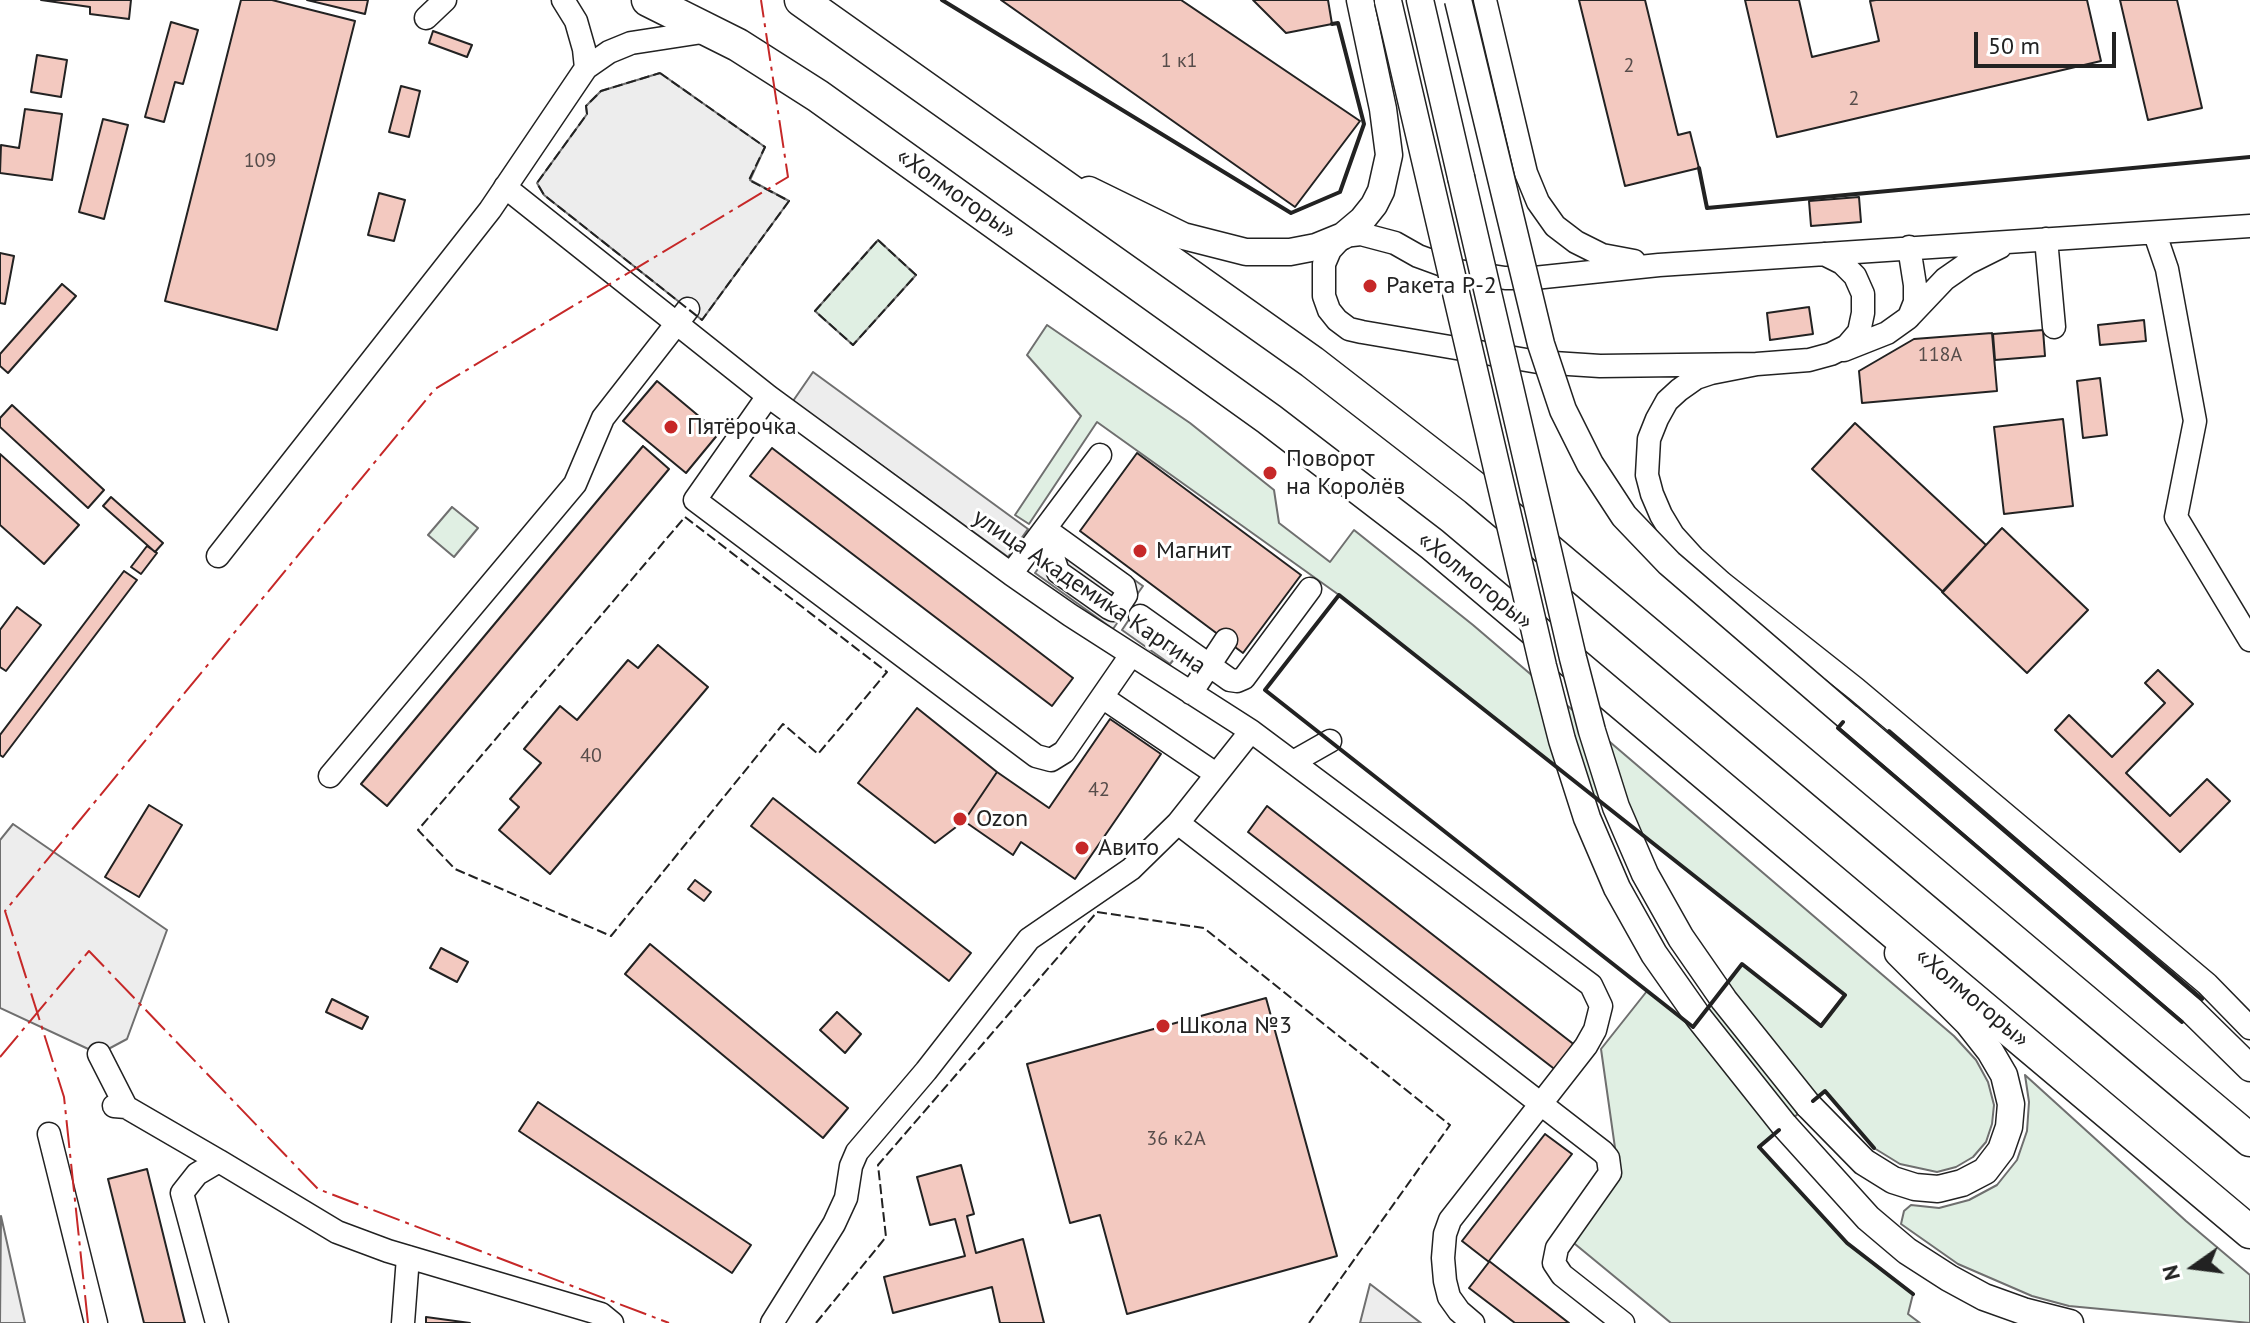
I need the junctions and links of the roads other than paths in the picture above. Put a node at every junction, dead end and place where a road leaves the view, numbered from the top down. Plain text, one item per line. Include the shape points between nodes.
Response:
1 (445, 0) edge
2 (563, 0) edge
3 (648, 0) edge
4 (801, 0) edge
5 (1360, 0) edge
6 (1388, 0) edge
7 (1420, 0) edge
8 (1458, 0) edge
9 (1485, 0) edge
10 (426, 18) dead end
11 (709, 31) junction
12 (586, 68) junction
13 (1012, 151) junction
14 (505, 187) junction
15 (2250, 226) edge
16 (2155, 234) junction
17 (1343, 236) junction
18 (2036, 240) junction
19 (1909, 247) junction
20 (1824, 254) junction
21 (1659, 265) junction
22 (682, 316) junction
23 (1908, 318) junction
24 (2054, 327) dead end
25 (1831, 354) junction
26 (1757, 364) junction
27 (768, 396) junction
28 (1100, 455) dead end
29 (218, 556) dead end
30 (1011, 574) junction
31 (1310, 589) dead end
32 (1140, 616) dead end
33 (1226, 640) dead end
34 (2250, 640) edge
35 (1131, 655) junction
36 (1209, 665) junction
37 (1191, 693) junction
38 (1102, 697) junction
39 (1251, 731) junction
40 (1330, 741) dead end
41 (1293, 762) junction
42 (1216, 774) junction
43 (330, 776) dead end
44 (1178, 823) junction
45 (1792, 846) junction
46 (2250, 1028) edge
47 (99, 1054) dead end
48 (2250, 1068) edge
49 (1542, 1104) junction
50 (49, 1134) dead end
51 (2250, 1140) edge
52 (219, 1161) junction
53 (2250, 1232) edge
54 (408, 1257) junction
55 (1463, 1319) edge
56 (96, 1323) edge
57 (217, 1323) edge
58 (403, 1323) edge
59 (612, 1323) edge
60 (772, 1323) edge
61 (1623, 1323) edge
62 (2070, 1323) edge

1 - 10 street
2 - 12 street via 576,21
3 - 11 highway, «Холмогоры»
4 - 13 highway
5 - 17 main road via 1389,155 1374,205
6 - 62 main road, bridge via 1562,740 1617,888 1699,1018 1784,1125 1868,1218 1907,1251 1984,1297
7 - 45 main road, bridge via 1573,658 1616,807 1645,874 1724,1000 1808,1105 1864,1162 1893,1180 1938,1189 1985,1171 2001,1150 2011,1104 2004,1075 1990,1051
8 - 48 main road, bridge via 1541,344 1563,410 1624,516 1669,563 2192,1011
9 - 21 street via 1526,173 1538,202 1555,226 1576,242 1602,255
11 - 12 street via 631,43
11 - 45 highway, «Холмогоры» via 831,105 1269,419 1432,544
12 - 14 street
13 - 17 main road via 1142,217 1219,247 1279,253
13 - 51 highway via 1312,362 1476,489
14 - 22 street, улица Академика Каргина
14 - 29 street
15 - 16 street
16 - 18 street
16 - 34 street via 2167,269 2195,421 2176,517
17 - 21 street via 1378,237 1459,271 1505,278
17 - 26 street via 1330,250 1322,281 1329,310 1349,329 1538,362
18 - 19 street
18 - 23 street via 1994,248 1968,263
18 - 24 street
19 - 20 street
19 - 23 street via 1915,302
20 - 21 street
20 - 25 street via 1855,276 1863,294 1859,332
22 - 27 street, улица Академика Каргина
22 - 43 street via 603,418 575,484
23 - 25 street via 1865,344
25 - 26 street
26 - 46 street via 1696,378 1667,401 1657,419 1649,439 1647,475 1673,535 1722,583 2207,984
27 - 30 street, улица Академика Каргина
27 - 38 street via 695,500 1043,759 1064,752
28 - 30 street
30 - 35 street, улица Академика Каргина
31 - 36 street via 1244,678 1230,680
32 - 36 street
33 - 36 street
35 - 37 street, улица Академика Каргина
35 - 38 street
36 - 37 street
37 - 39 street, улица Академика Каргина
38 - 42 street
39 - 41 street, улица Академика Каргина
39 - 42 street
40 - 41 street
41 - 49 street, улица Академика Каргина via 1591,985 1601,1006 1595,1030
42 - 44 street
44 - 49 street
44 - 60 street via 1131,869 1029,939 857,1152 834,1224
45 - 53 highway, «Холмогоры»
47 - 52 street via 120,1107
49 - 55 street, улица Академика Каргина via 1450,1220 1443,1258 1449,1297
49 - 61 street via 1603,1152 1611,1165 1607,1180 1557,1248 1556,1270
50 - 56 street
52 - 54 street via 337,1232
52 - 57 street via 197,1174 182,1193
54 - 58 street
54 - 59 street via 601,1314

